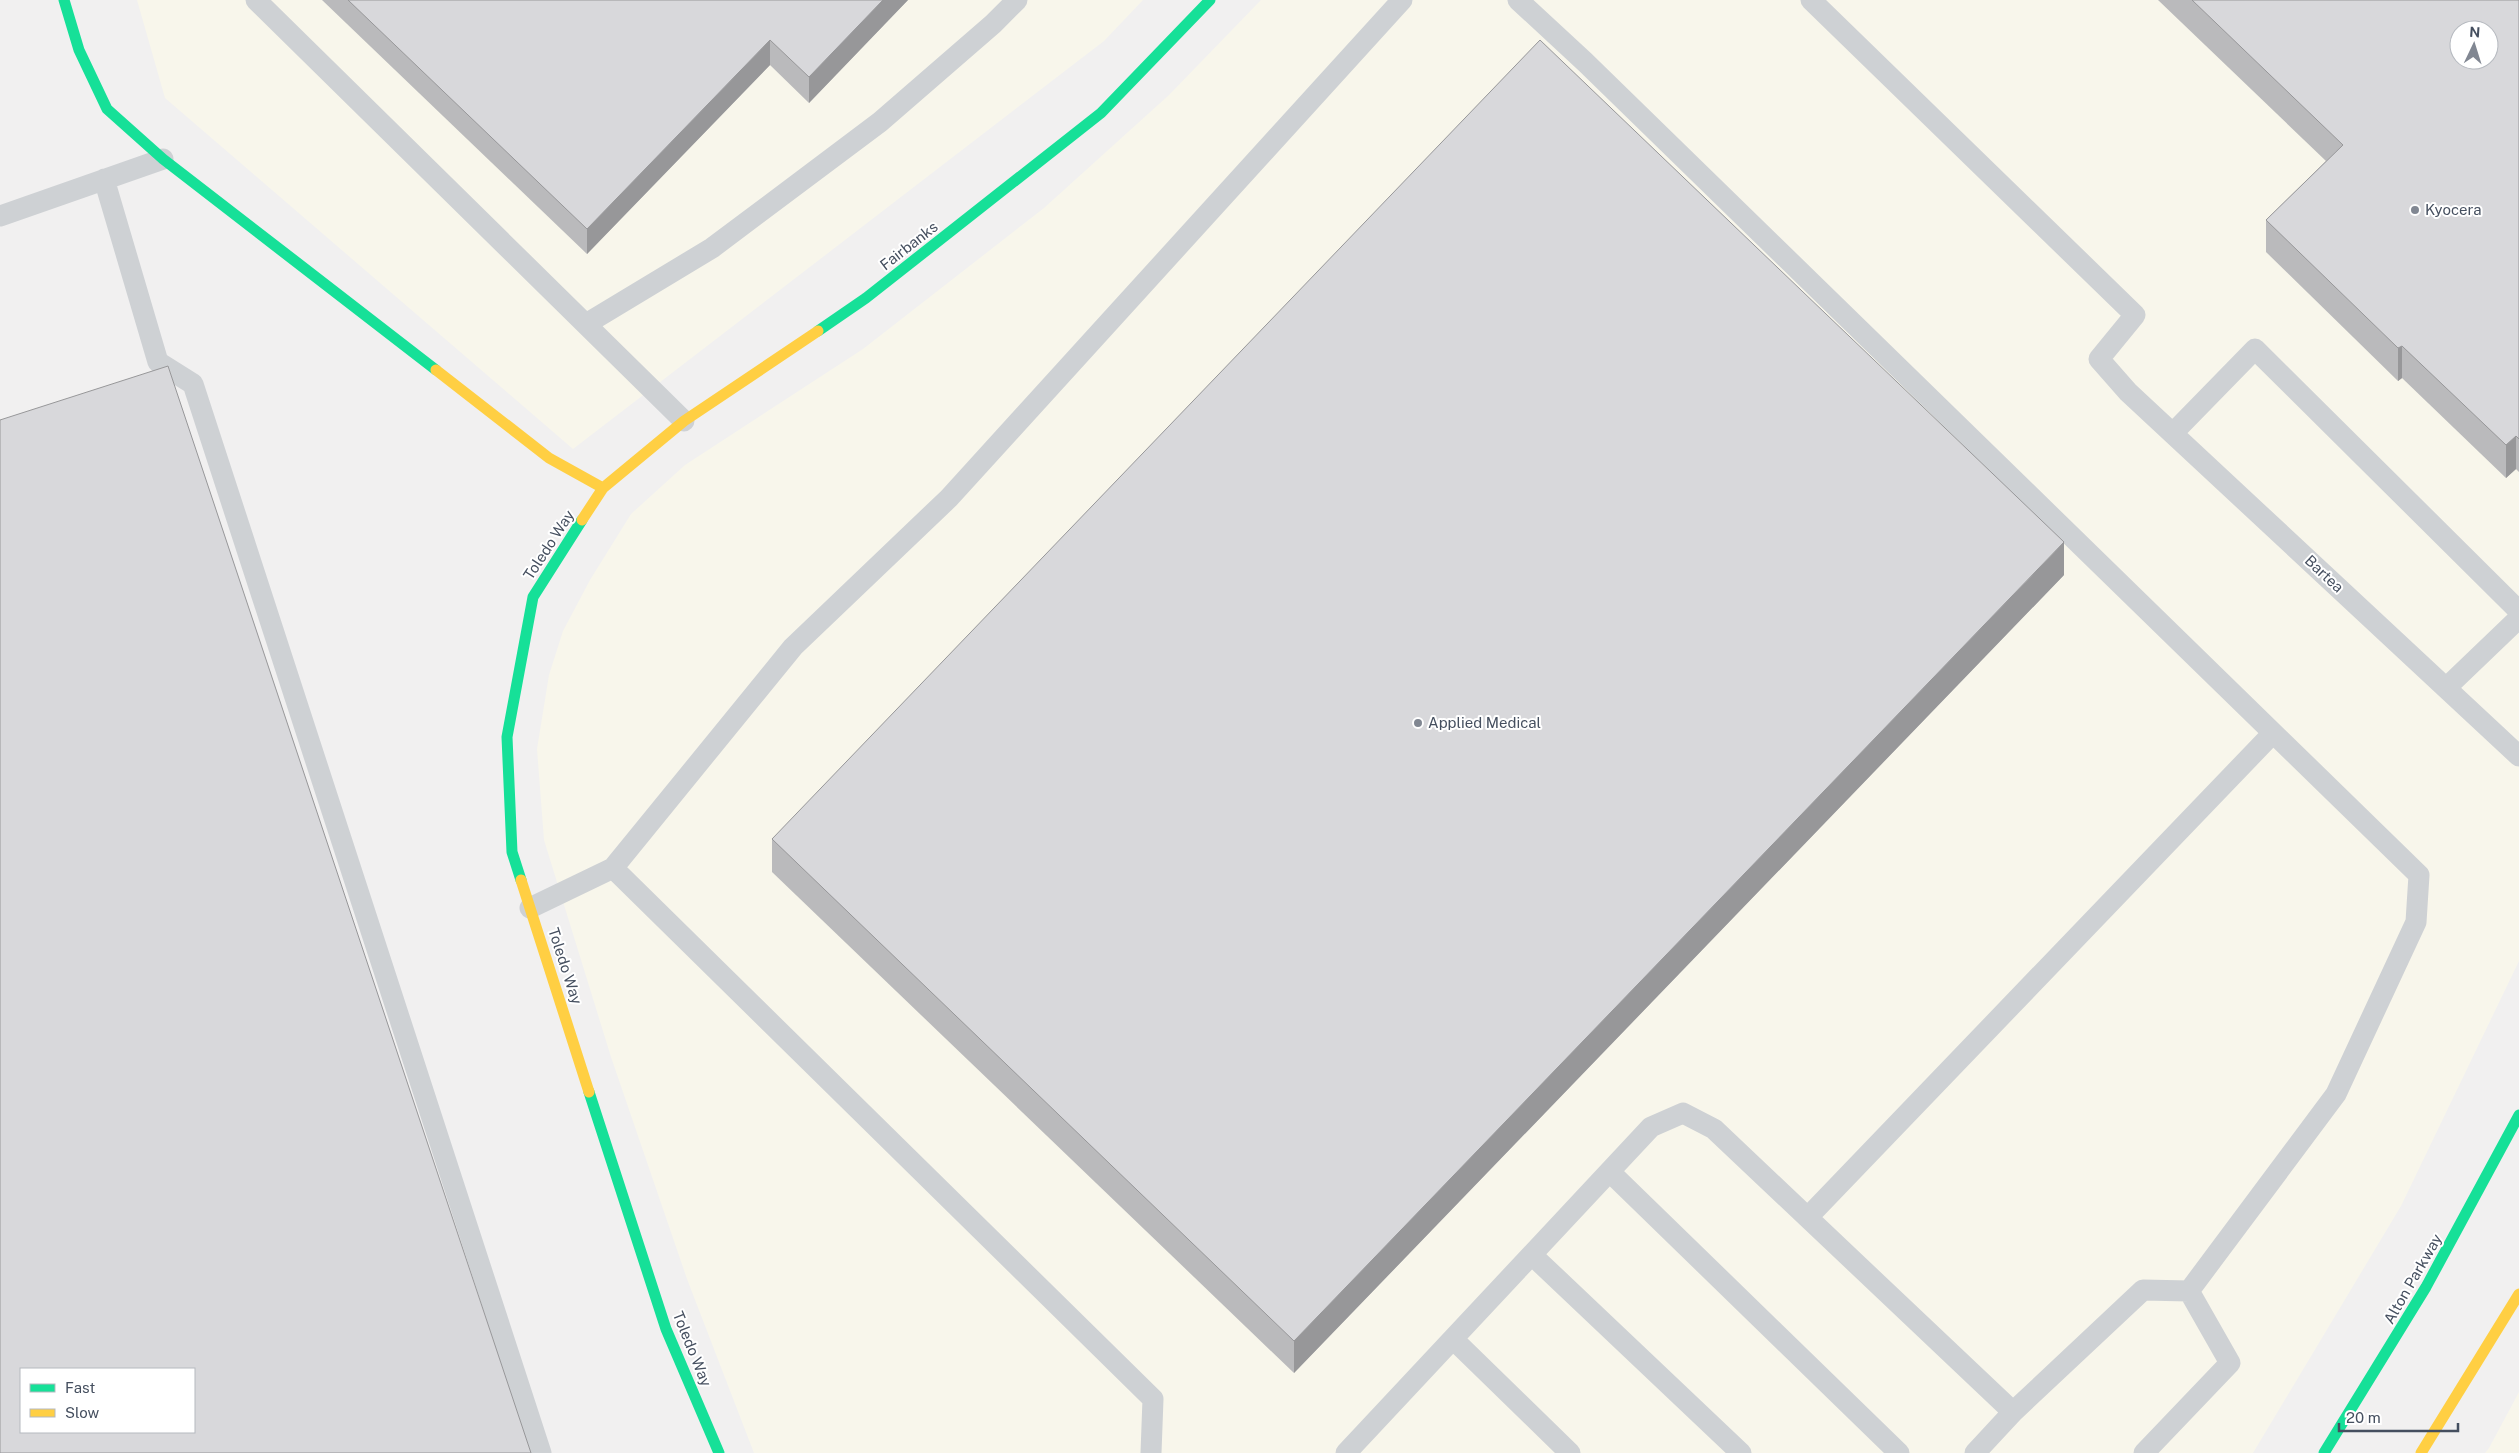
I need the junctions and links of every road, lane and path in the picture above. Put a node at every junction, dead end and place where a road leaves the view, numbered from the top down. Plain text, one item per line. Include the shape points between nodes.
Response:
1 (64, 0) edge
2 (256, 0) edge
3 (1017, 0) edge
4 (1210, 0) edge
5 (1402, 0) edge
6 (1518, 0) edge
7 (1811, 0) edge
8 (163, 159) junction
9 (104, 179) junction
10 (0, 216) edge
11 (586, 324) junction
12 (684, 421) junction
13 (2173, 433) junction
14 (603, 488) junction
15 (2519, 611) edge
16 (2519, 618) edge
17 (2446, 688) junction
18 (2273, 733) junction
19 (2519, 756) edge
20 (613, 868) junction
21 (530, 908) junction
22 (2519, 1115) edge
23 (1610, 1172) junction
24 (1808, 1217) junction
25 (1532, 1255) junction
26 (2189, 1291) junction
27 (2519, 1294) edge
28 (1453, 1339) junction
29 (2013, 1412) junction
30 (541, 1453) edge
31 (719, 1453) edge
32 (1150, 1453) edge
33 (1346, 1453) edge
34 (1570, 1453) edge
35 (1741, 1453) edge
36 (1899, 1453) edge
37 (1975, 1453) edge
38 (2144, 1453) edge
39 (2324, 1453) edge
40 (2421, 1453) edge

1 - 8 street via 79,50 107,109
2 - 11 lane
3 - 11 lane via 880,122 720,242
4 - 12 street, Fairbanks via 1101,113 866,298
5 - 20 lane via 949,498 793,648
6 - 18 lane
7 - 13 lane, Bartea via 2135,315 2100,359 2128,392
8 - 9 lane
8 - 14 street via 549,458
9 - 10 lane
9 - 30 lane via 158,362 194,384
11 - 12 lane
12 - 14 street, Fairbanks
13 - 15 lane via 2255,349
13 - 17 lane, Bartea
14 - 21 street, Toledo Way via 533,597 507,737 512,852
16 - 17 lane
17 - 19 lane, Bartea
18 - 24 lane
18 - 26 lane via 2419,875 2416,922 2336,1094
20 - 21 lane
20 - 32 lane via 1153,1399
21 - 31 street, Toledo Way via 666,1329
22 - 39 street, Alton Parkway via 2410,1315
23 - 24 lane via 1651,1127 1683,1113 1714,1128
23 - 25 lane
23 - 36 lane
24 - 29 lane
25 - 28 lane
25 - 35 lane
26 - 29 lane via 2143,1290
26 - 38 lane via 2230,1363
27 - 40 street
28 - 33 lane
28 - 34 lane
29 - 37 lane

